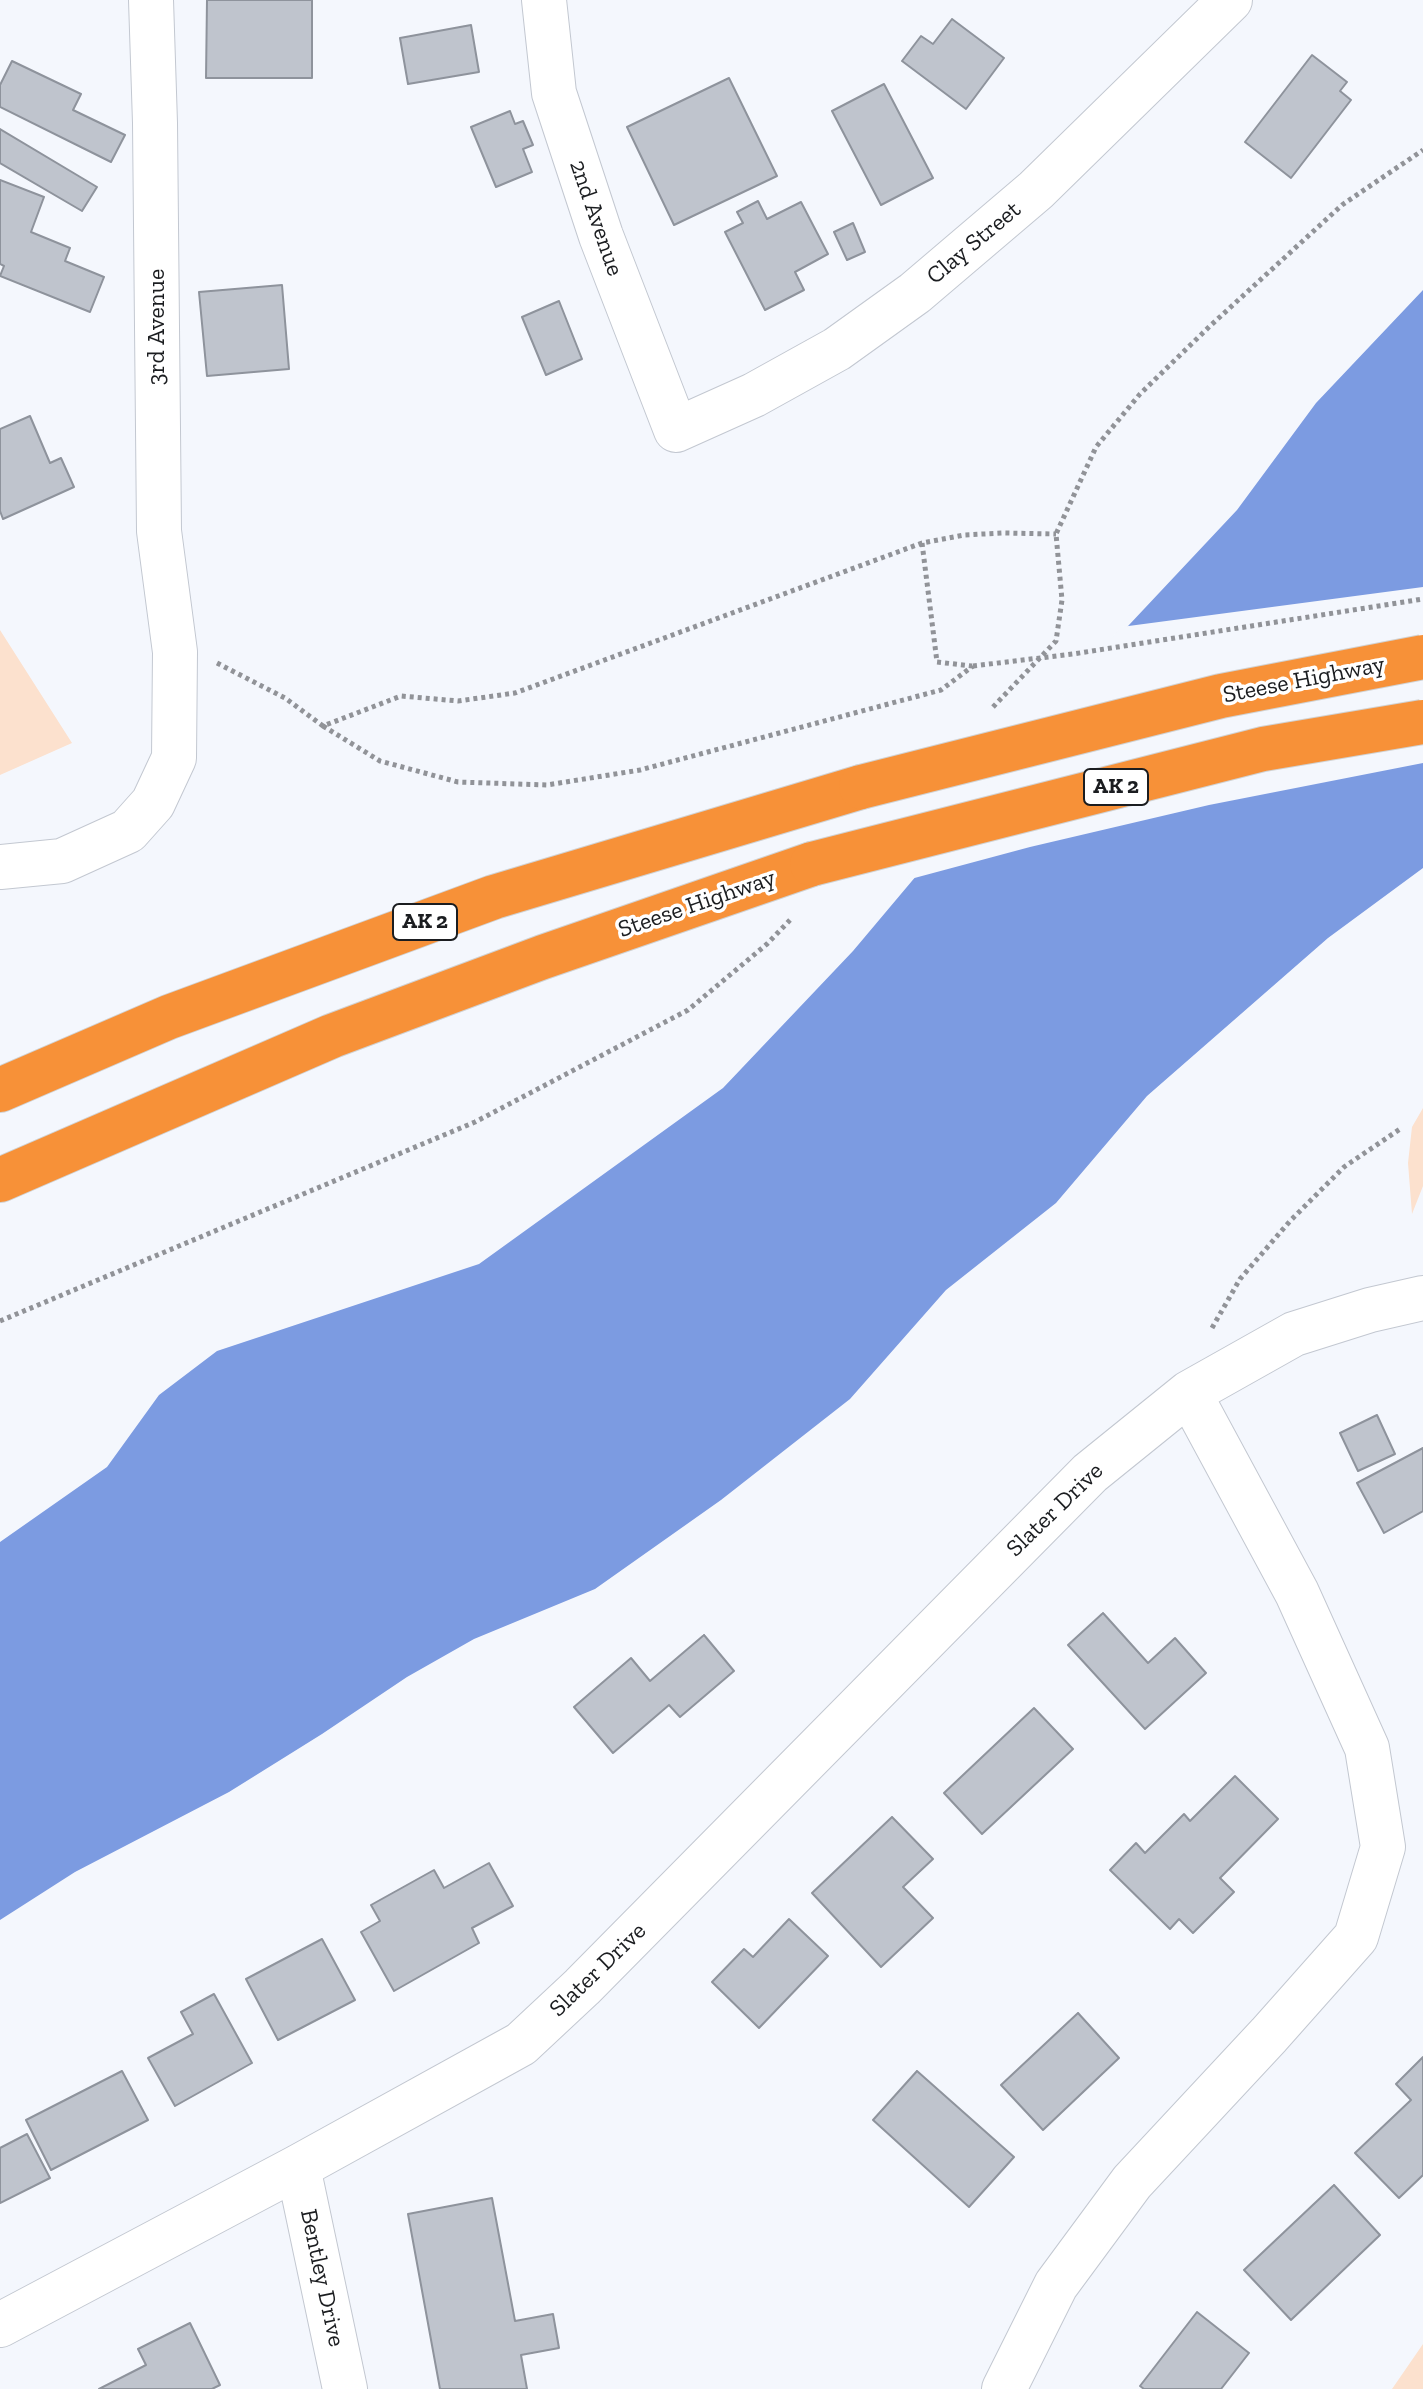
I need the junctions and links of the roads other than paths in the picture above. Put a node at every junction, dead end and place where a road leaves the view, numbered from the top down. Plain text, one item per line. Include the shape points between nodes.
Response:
1 (151, 0) edge
2 (544, 0) edge
3 (1230, 0) edge
4 (676, 430) joint
5 (1423, 657) edge
6 (1423, 722) edge
7 (0, 867) edge
8 (0, 1090) edge
9 (0, 1180) edge
10 (1423, 1298) edge
11 (1189, 1393) junction
12 (298, 2167) junction
13 (0, 2325) edge
14 (345, 2389) edge
15 (1004, 2389) edge

1 - 7 street, 3rd Avenue via 159,531 175,652 174,758 153,803 128,831 62,861
2 - 4 street, 2nd Avenue via 554,93 601,236
3 - 4 street, Clay Street via 1036,190 915,293 837,349
5 - 8 highway, Steese Highway / AK 2, bridge via 1221,696 861,787 494,897 169,1017
6 - 9 highway, Steese Highway / AK 2, bridge via 1263,749 812,864 332,1036
10 - 11 street, Slater Drive via 1294,1334
11 - 12 street, Slater Drive via 1090,1473 521,2044
11 - 15 street via 1297,1593 1367,1748 1383,1847 1356,1937 1132,2182 1056,2285
12 - 13 street, Slater Drive
12 - 14 street, Bentley Drive

